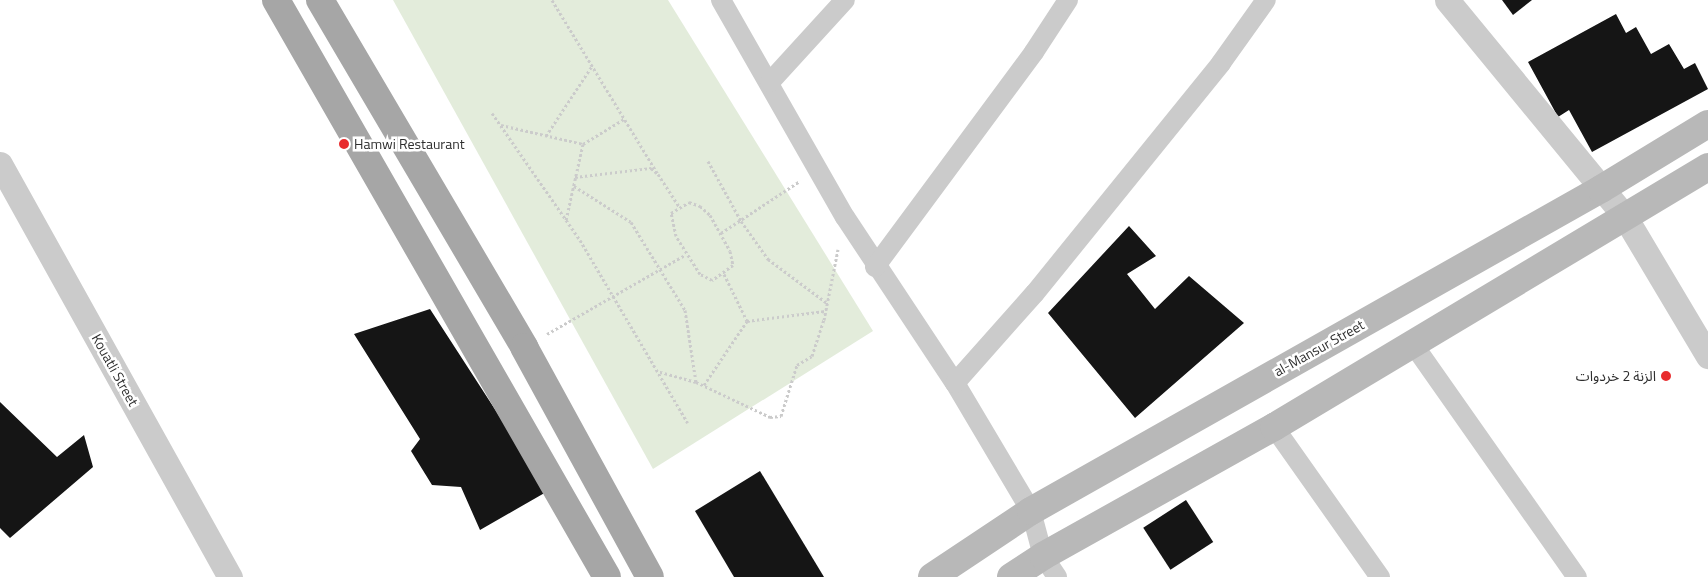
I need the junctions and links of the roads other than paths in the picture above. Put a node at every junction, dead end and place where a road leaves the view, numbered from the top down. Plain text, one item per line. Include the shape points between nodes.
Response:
1 (276, 0) edge
2 (722, 0) edge
3 (845, 0) edge
4 (1068, 0) edge
5 (1266, 0) edge
6 (1447, 0) edge
7 (325, 2) edge
8 (770, 82) junction
9 (1708, 124) edge
10 (0, 164) edge
11 (1708, 167) edge
12 (1601, 189) junction
13 (1625, 217) junction
14 (876, 267) junction
15 (1413, 344) junction
16 (1708, 356) edge
17 (955, 383) junction
18 (1274, 427) junction
19 (1031, 511) junction
20 (1050, 566) edge
21 (230, 577) edge
22 (607, 577) edge
23 (650, 577) edge
24 (932, 577) edge
25 (1011, 577) edge
26 (1380, 577) edge
27 (1577, 577) edge

1 - 22 main road
2 - 8 street
3 - 8 street
4 - 14 street via 1034,52
5 - 17 street via 1221,63 1064,257
6 - 12 street
7 - 23 main road via 524,347
8 - 14 street
9 - 12 main road, al-Mansur Street
10 - 21 street, Kouatli Street
11 - 13 main road
12 - 13 street
12 - 19 main road, al-Mansur Street
13 - 15 main road
13 - 16 street
14 - 17 street
15 - 18 main road
15 - 27 street
17 - 19 street
18 - 20 main road
18 - 26 street
19 - 20 street
19 - 24 main road, al-Mansur Street
20 - 25 main road

